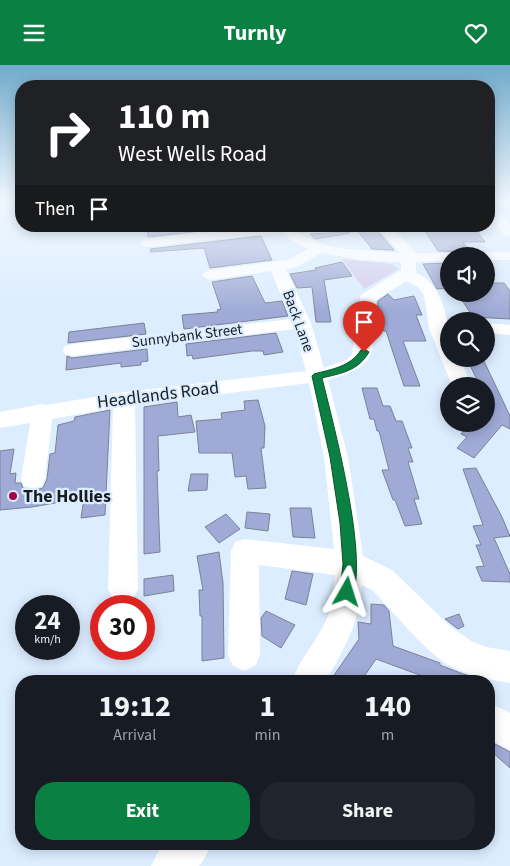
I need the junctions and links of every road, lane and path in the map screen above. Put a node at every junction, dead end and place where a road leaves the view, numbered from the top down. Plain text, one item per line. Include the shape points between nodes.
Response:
1 (188, 237) edge
2 (296, 237) edge
3 (415, 238) dead end
4 (394, 239) joint
5 (148, 243) dead end
6 (319, 248) junction
7 (495, 256) edge
8 (510, 256) edge
9 (440, 258) edge
10 (407, 263) junction
11 (277, 267) junction
12 (217, 274) dead end
13 (302, 323) junction
14 (495, 329) edge
15 (510, 330) edge
16 (440, 333) edge
17 (72, 349) dead end
18 (317, 376) junction
19 (124, 399) junction
20 (42, 411) junction
21 (0, 420) edge
22 (32, 479) dead end
23 (350, 564) junction
24 (123, 589) dead end
25 (244, 655) dead end
26 (510, 667) edge
27 (311, 675) edge
28 (495, 723) edge
29 (510, 732) edge
30 (186, 850) edge
31 (172, 866) edge

1 - 5 street
2 - 6 street
3 - 4 street
4 - 10 street
6 - 10 street
6 - 11 street via 297,262
7 - 8 street
9 - 10 street
10 - 16 street via 435,301
10 - 18 street, Headlands Road via 368,299 364,352 359,361 341,371
11 - 12 street
11 - 13 street, Back Lane
13 - 17 street, Sunnybank Street
13 - 18 street, Back Lane
14 - 15 street
18 - 19 street, Headlands Road
18 - 23 street, Back Lane via 336,457
19 - 20 street, Headlands Road
19 - 24 street
20 - 21 street, Headlands Road
20 - 22 street
23 - 25 street via 245,551
23 - 26 street via 382,580 438,637 461,654
23 - 27 street, Back Lane via 346,606 338,628
28 - 29 street
30 - 31 street

